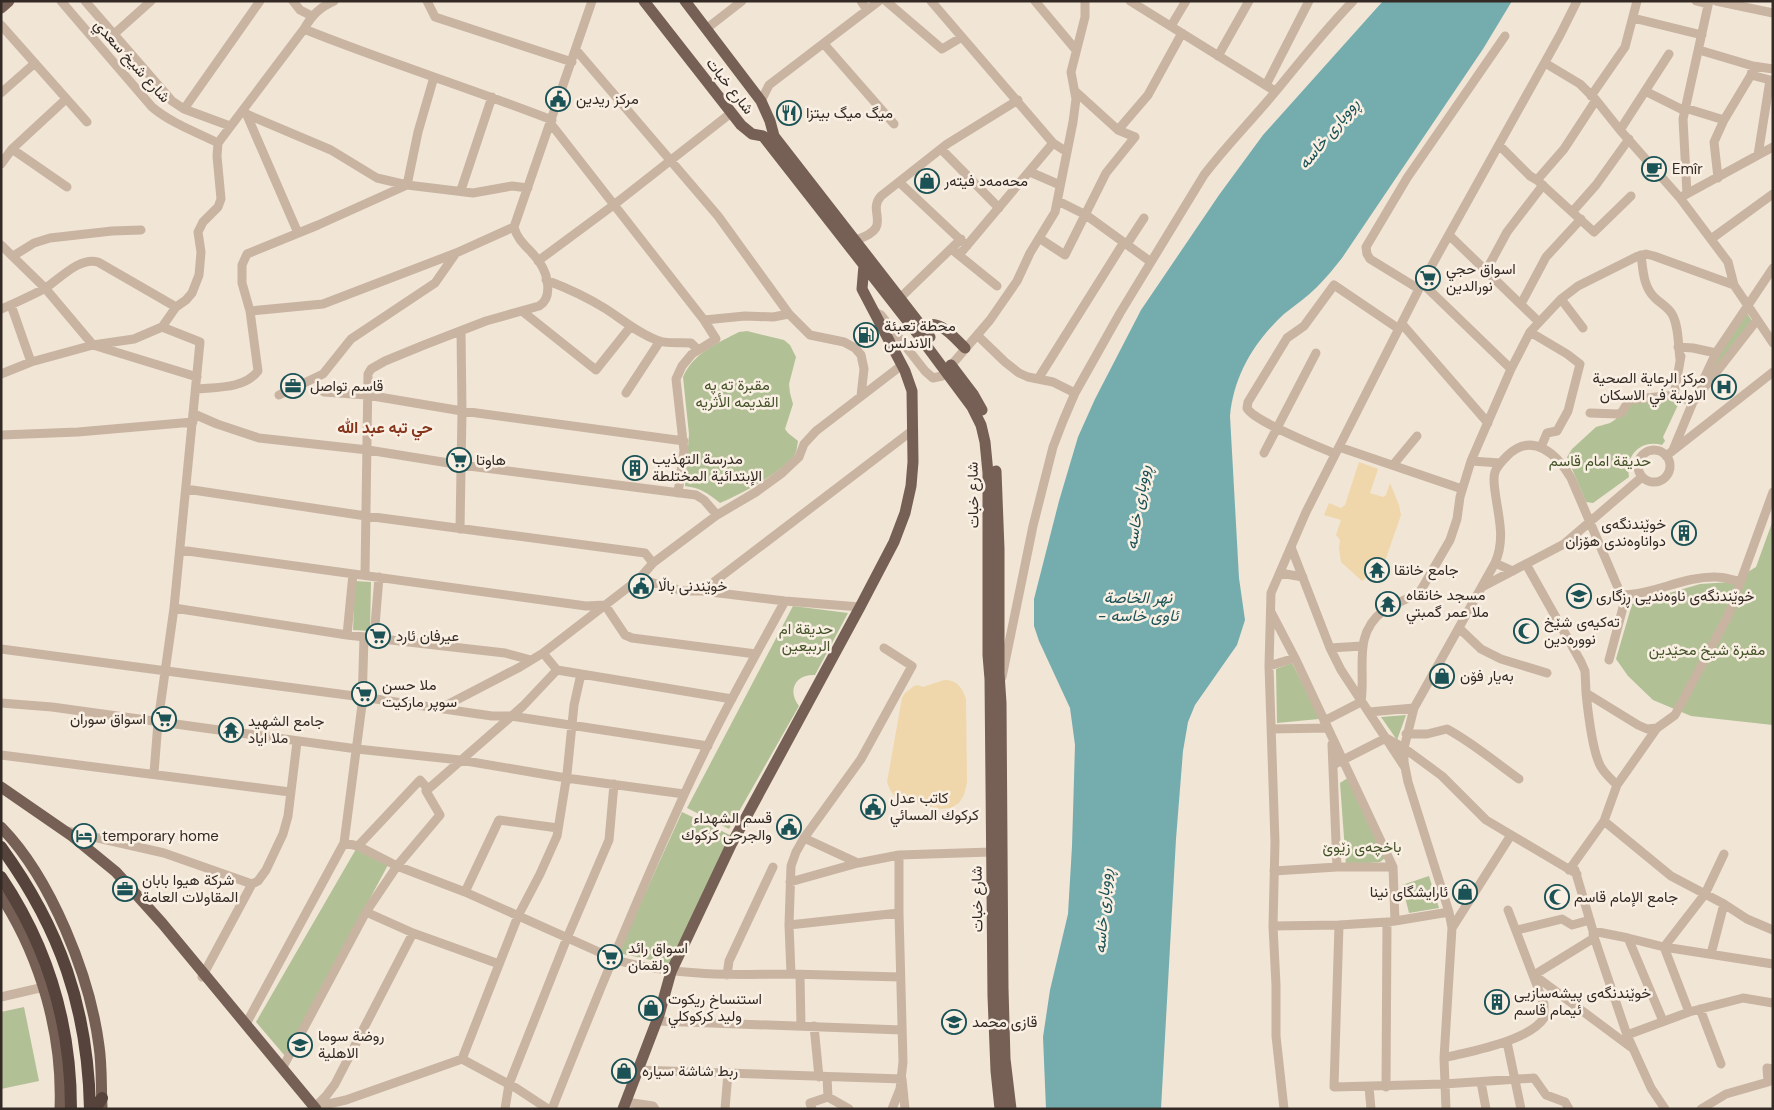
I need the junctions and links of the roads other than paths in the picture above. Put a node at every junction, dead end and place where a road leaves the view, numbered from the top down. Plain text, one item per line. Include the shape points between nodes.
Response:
1 (9, 1) edge
2 (61, 1) edge
3 (85, 1) edge
4 (151, 1) edge
5 (260, 1) edge
6 (293, 1) edge
7 (334, 1) edge
8 (427, 1) edge
9 (592, 1) edge
10 (644, 1) edge
11 (684, 1) edge
12 (742, 1) edge
13 (861, 1) edge
14 (879, 1) edge
15 (886, 1) edge
16 (931, 1) edge
17 (1035, 1) edge
18 (1085, 1) edge
19 (1186, 1) edge
20 (1249, 1) edge
21 (1309, 1) edge
22 (1353, 1) edge
23 (1576, 1) edge
24 (1637, 1) edge
25 (1696, 1) edge
26 (1132, 2) edge
27 (1711, 2) edge
28 (1, 8) edge
29 (868, 10) junction
30 (1773, 13) edge
31 (312, 16) junction
32 (1633, 18) junction
33 (1, 25) edge
34 (1171, 26) junction
35 (304, 29) junction
36 (706, 29) junction
37 (1182, 33) junction
38 (1702, 34) junction
39 (113, 35) junction
40 (1505, 36) dead end
41 (962, 37) junction
42 (824, 44) junction
43 (576, 50) junction
44 (1076, 50) junction
45 (1699, 50) junction
46 (1669, 54) dead end
47 (1218, 56) junction
48 (572, 62) junction
49 (35, 63) junction
50 (1545, 63) junction
51 (1753, 66) junction
52 (1773, 69) edge
53 (1751, 76) junction
54 (434, 77) junction
55 (1771, 80) edge
56 (1266, 85) junction
57 (1075, 90) junction
58 (1276, 91) junction
59 (1, 92) edge
60 (1645, 92) junction
61 (492, 97) junction
62 (1593, 98) junction
63 (66, 99) junction
64 (761, 100) junction
65 (1018, 100) junction
66 (184, 109) junction
67 (1685, 110) junction
68 (245, 111) junction
69 (731, 113) junction
70 (1724, 120) junction
71 (87, 122) dead end
72 (551, 122) junction
73 (894, 124) dead end
74 (230, 126) junction
75 (1118, 130) junction
76 (1620, 130) junction
77 (768, 136) junction
78 (1629, 139) junction
79 (218, 143) junction
80 (1053, 143) junction
81 (1499, 145) junction
82 (1773, 146) edge
83 (12, 149) junction
84 (941, 149) junction
85 (1067, 152) junction
86 (1758, 154) junction
87 (670, 160) junction
88 (1, 164) edge
89 (1030, 172) junction
90 (1718, 178) junction
91 (899, 182) junction
92 (1540, 182) junction
93 (407, 185) junction
94 (1060, 186) junction
95 (67, 187) dead end
96 (528, 188) junction
97 (461, 190) junction
98 (1773, 194) edge
99 (1631, 196) dead end
100 (1684, 196) junction
101 (1058, 201) junction
102 (615, 204) junction
103 (999, 208) junction
104 (1573, 212) junction
105 (1086, 215) junction
106 (1144, 218) dead end
107 (1581, 218) junction
108 (514, 228) junction
109 (141, 230) dead end
110 (298, 232) junction
111 (1449, 235) junction
112 (1039, 238) junction
113 (1711, 239) junction
114 (856, 240) junction
115 (964, 243) junction
116 (1125, 243) junction
117 (1, 245) edge
118 (951, 249) junction
119 (456, 252) junction
120 (1641, 254) junction
121 (13, 256) junction
122 (959, 256) junction
123 (538, 260) junction
124 (1151, 262) junction
125 (864, 265) junction
126 (1773, 268) edge
127 (1486, 271) junction
128 (546, 280) junction
129 (1734, 284) junction
130 (996, 286) dead end
131 (1421, 286) junction
132 (45, 288) junction
133 (881, 288) junction
134 (864, 292) junction
135 (900, 298) junction
136 (1561, 299) junction
137 (1521, 304) junction
138 (1747, 304) junction
139 (11, 305) junction
140 (176, 307) junction
141 (1, 309) edge
142 (250, 311) junction
143 (522, 311) junction
144 (874, 312) junction
145 (789, 314) junction
146 (704, 320) junction
147 (1757, 320) junction
148 (1538, 321) junction
149 (631, 326) junction
150 (1401, 326) junction
151 (162, 327) junction
152 (1583, 328) dead end
153 (920, 331) junction
154 (461, 332) junction
155 (1530, 332) junction
156 (977, 335) junction
157 (660, 341) junction
158 (1773, 343) edge
159 (93, 345) junction
160 (906, 347) junction
161 (1681, 347) junction
162 (966, 348) junction
163 (697, 350) junction
164 (1316, 353) dead end
165 (896, 354) junction
166 (1716, 354) junction
167 (30, 362) junction
168 (902, 365) junction
169 (1511, 369) junction
170 (864, 371) junction
171 (1773, 372) edge
172 (1, 374) edge
173 (197, 377) junction
174 (1038, 380) junction
175 (881, 381) junction
176 (196, 389) junction
177 (324, 392) dead end
178 (626, 393) dead end
179 (1075, 394) junction
180 (279, 395) dead end
181 (1674, 395) junction
182 (367, 396) junction
183 (861, 396) junction
184 (969, 396) junction
185 (1693, 402) junction
186 (462, 412) junction
187 (1590, 413) dead end
188 (193, 418) junction
189 (1488, 422) junction
190 (1276, 428) junction
191 (913, 430) junction
192 (1, 435) edge
193 (1417, 436) dead end
194 (684, 441) junction
195 (1541, 447) junction
196 (368, 450) junction
197 (1337, 450) junction
198 (1264, 453) dead end
199 (1670, 453) junction
200 (1471, 461) junction
201 (1500, 464) junction
202 (461, 465) junction
203 (1392, 465) junction
204 (1642, 477) junction
205 (1462, 489) junction
206 (186, 490) junction
207 (1773, 492) edge
208 (678, 493) junction
209 (717, 515) junction
210 (366, 516) junction
211 (1589, 523) junction
212 (460, 529) junction
213 (1291, 547) junction
214 (180, 550) junction
215 (1495, 563) junction
216 (653, 564) junction
217 (1526, 564) junction
218 (1513, 571) junction
219 (1280, 573) junction
220 (353, 574) junction
221 (365, 576) junction
222 (380, 577) junction
223 (1303, 577) junction
224 (639, 579) junction
225 (1740, 582) junction
226 (1482, 587) junction
227 (702, 591) junction
228 (1624, 598) junction
229 (785, 601) junction
230 (605, 605) junction
231 (860, 607) junction
232 (174, 608) junction
233 (1270, 611) junction
234 (1459, 628) junction
235 (347, 636) junction
236 (369, 638) junction
237 (1362, 646) junction
238 (884, 648) dead end
239 (1330, 648) junction
240 (1, 649) edge
241 (543, 653) junction
242 (756, 654) junction
243 (1294, 658) junction
244 (531, 660) junction
245 (1609, 660) dead end
246 (1269, 666) junction
247 (557, 670) junction
248 (166, 672) junction
249 (1547, 673) dead end
250 (581, 674) junction
251 (1000, 687) junction
252 (1586, 694) junction
253 (362, 697) junction
254 (732, 699) junction
255 (1362, 702) junction
256 (1, 703) edge
257 (441, 708) junction
258 (1414, 708) junction
259 (1369, 712) junction
260 (512, 716) junction
261 (158, 722) junction
262 (1326, 724) junction
263 (572, 726) junction
264 (1657, 728) junction
265 (1271, 729) junction
266 (1406, 734) junction
267 (1332, 738) junction
268 (1386, 738) junction
269 (297, 742) junction
270 (708, 746) junction
271 (1404, 748) junction
272 (357, 750) junction
273 (1, 755) edge
274 (460, 760) junction
275 (1342, 760) junction
276 (1333, 765) junction
277 (1405, 769) junction
278 (154, 774) junction
279 (566, 778) junction
280 (1519, 779) dead end
281 (614, 784) junction
282 (1617, 785) junction
283 (1, 787) edge
284 (428, 788) junction
285 (290, 792) junction
286 (1, 793) edge
287 (684, 794) junction
288 (1604, 821) junction
289 (1, 827) edge
290 (558, 828) junction
291 (62, 829) junction
292 (1511, 835) junction
293 (804, 838) junction
294 (344, 843) junction
295 (358, 846) junction
296 (1, 847) edge
297 (991, 852) junction
298 (1724, 854) dead end
299 (899, 855) junction
300 (858, 863) junction
301 (397, 866) junction
302 (1337, 866) junction
303 (773, 867) dead end
304 (1393, 867) junction
305 (1573, 869) junction
306 (1274, 872) junction
307 (1, 877) edge
308 (790, 882) junction
309 (252, 884) junction
310 (465, 892) junction
311 (1705, 894) junction
312 (1, 896) edge
313 (1724, 904) junction
314 (1508, 910) dead end
315 (366, 912) junction
316 (1448, 912) junction
317 (899, 913) junction
318 (518, 916) junction
319 (1590, 920) junction
320 (1391, 922) junction
321 (789, 925) junction
322 (1339, 925) junction
323 (1273, 926) junction
324 (1452, 928) junction
325 (25, 929) junction
326 (1516, 930) junction
327 (1773, 930) edge
328 (413, 933) junction
329 (1594, 935) junction
330 (567, 938) junction
331 (1628, 938) junction
332 (1664, 947) junction
333 (1711, 954) junction
334 (612, 958) junction
335 (499, 964) junction
336 (1773, 964) edge
337 (671, 972) junction
338 (796, 974) junction
339 (727, 975) junction
340 (1534, 975) junction
341 (202, 976) junction
342 (900, 977) junction
343 (44, 987) junction
344 (74, 990) junction
345 (56, 994) junction
346 (1, 997) edge
347 (1773, 1003) edge
348 (1700, 1009) junction
349 (1689, 1012) junction
350 (1664, 1020) junction
351 (657, 1021) junction
352 (246, 1024) junction
353 (801, 1026) junction
354 (814, 1026) junction
355 (902, 1030) junction
356 (1627, 1035) junction
357 (1507, 1042) junction
358 (1632, 1048) junction
359 (1444, 1058) junction
360 (462, 1059) junction
361 (1721, 1064) dead end
362 (283, 1067) junction
363 (1773, 1069) edge
364 (638, 1070) junction
365 (728, 1073) junction
366 (823, 1077) junction
367 (902, 1079) junction
368 (1515, 1079) junction
369 (1481, 1082) junction
370 (509, 1084) junction
371 (1444, 1084) junction
372 (1369, 1087) junction
373 (1386, 1087) junction
374 (828, 1097) junction
375 (100, 1105) edge
376 (625, 1105) edge
377 (313, 1108) edge
378 (1003, 1108) edge
379 (60, 1109) edge
380 (71, 1109) edge
381 (90, 1109) edge
382 (506, 1109) edge
383 (548, 1109) edge
384 (552, 1109) edge
385 (655, 1109) edge
386 (725, 1109) edge
387 (812, 1109) edge
388 (849, 1109) edge
389 (892, 1109) edge
390 (905, 1109) edge
391 (1284, 1109) edge
392 (1371, 1109) edge
393 (1446, 1109) edge
394 (1486, 1109) edge
395 (1521, 1109) edge
396 (1569, 1109) edge
397 (1665, 1109) edge
398 (1701, 1109) edge

1 - 28 main road
2 - 79 street, شارع شيخ سعدي via 152,107 174,122
3 - 39 street, شارع شيخ سعدي
4 - 39 street
5 - 66 street
6 - 31 street via 300,10
7 - 31 street via 322,6
8 - 48 street via 435,17
9 - 43 street
10 - 69 main road, شارع خبات
11 - 36 main road, شارع خبات
12 - 36 street
13 - 29 street
14 - 29 street
15 - 41 street via 942,49
16 - 41 street
17 - 44 street
18 - 44 street via 1085,17
19 - 34 street
20 - 47 street
21 - 56 street
22 - 58 street
23 - 50 street
24 - 32 street
25 - 27 street
26 - 34 street
27 - 30 street
27 - 38 street
29 - 42 street
31 - 35 street
32 - 38 street
32 - 62 street via 1625,47
33 - 49 street
34 - 37 street
35 - 54 street
35 - 68 street
36 - 64 main road, شارع خبات
37 - 47 street
37 - 75 street via 1148,95
38 - 45 street
39 - 66 street, شارع شيخ سعدي via 172,101
40 - 131 street via 1407,178 1366,247 1370,259
41 - 65 street
42 - 64 street via 770,85
42 - 73 street
43 - 48 street
43 - 87 street
44 - 57 street via 1071,72
45 - 51 street
45 - 67 street
46 - 60 street
47 - 56 street
48 - 72 street
49 - 59 street
49 - 63 street
50 - 62 street via 1580,84
50 - 81 street
51 - 52 street
51 - 53 street
53 - 55 street
53 - 70 street
54 - 61 street
54 - 93 street
55 - 86 street
56 - 58 street
57 - 75 street
57 - 85 street
58 - 124 street via 1204,175
60 - 67 street
60 - 76 street
61 - 72 street
61 - 97 street
62 - 76 street
62 - 92 street via 1564,149
63 - 71 street
63 - 83 street
64 - 77 main road, شارع خبات via 770,121
65 - 80 street
65 - 84 street
66 - 74 street, شارع شيخ سعدي
67 - 70 street
67 - 100 street via 1682,129
68 - 74 street
68 - 93 street via 331,150 377,178
68 - 110 street
69 - 77 main road, شارع خبات via 748,132
69 - 87 street
70 - 90 street via 1714,142
72 - 96 street
72 - 102 street
74 - 79 street
75 - 105 street via 1134,137 1106,173
76 - 78 street
77 - 114 main road, شارع خبات
77 - 125 main road, شارع خبات
78 - 100 street
78 - 104 street
79 - 140 street via 216,156 222,199 200,226 199,275 192,292
80 - 85 street
80 - 89 street
81 - 92 street
81 - 111 street
82 - 86 street
83 - 88 street
83 - 95 street
84 - 91 street
84 - 103 street
85 - 94 street
86 - 90 street
87 - 102 street
87 - 145 street via 718,216
89 - 94 street
89 - 103 street
90 - 100 street
91 - 114 street via 878,198 878,221 874,231
91 - 115 street
92 - 104 street
92 - 127 street
93 - 97 street
93 - 110 street
94 - 101 street
96 - 97 street via 512,186 473,193
96 - 108 street
98 - 113 street
99 - 107 street via 1594,232
100 - 113 street
101 - 105 street
101 - 112 street
102 - 123 street
102 - 146 street
103 - 115 street
104 - 107 street
105 - 112 street via 1065,255
105 - 116 street
106 - 116 street
107 - 137 street via 1546,257
108 - 119 street
108 - 123 street via 516,235
109 - 121 street via 112,230 50,238 34,243
110 - 142 street via 247,254 242,265 242,283
111 - 127 street
111 - 131 street
112 - 156 street via 1011,291
113 - 129 street via 1730,265
114 - 135 main road, شارع خبات
115 - 118 street
115 - 122 street
116 - 124 street
116 - 174 street
117 - 121 street
118 - 122 street
118 - 135 street
119 - 142 street via 324,304
119 - 180 street via 435,284 351,339 323,374
120 - 129 street
120 - 136 street via 1584,283
120 - 161 street via 1647,289 1673,315
121 - 132 street
122 - 130 street
123 - 128 street
124 - 179 street
125 - 133 main road, شارع خبات
125 - 134 main road
126 - 138 street
127 - 137 street
128 - 143 street via 548,296 545,303
128 - 149 street via 588,298
129 - 138 street
131 - 150 street
131 - 169 street
132 - 139 street
132 - 140 street via 73,268 92,261
132 - 159 street
133 - 134 main road
133 - 153 main road, شارع خبات
134 - 144 main road
135 - 153 main road, شارع خبات
136 - 148 street
136 - 152 street
137 - 148 street
138 - 147 street
138 - 166 street
139 - 141 street
139 - 167 street
140 - 151 street
142 - 176 street via 258,371 244,383
143 - 149 street via 596,370
143 - 154 street
144 - 160 street via 880,314
144 - 165 main road
145 - 146 street
145 - 170 street via 810,335 844,342 855,348 861,355
146 - 163 street via 716,339
147 - 158 street
147 - 185 street
148 - 155 street
149 - 157 street
150 - 189 street
150 - 190 street via 1334,285 1304,326 1287,338 1248,402 1249,412
150 - 197 street
151 - 159 street via 134,340
151 - 173 street via 200,342
153 - 162 main road via 930,324 939,325
153 - 184 main road, شارع خبات
154 - 182 street via 384,361 372,369 368,374
154 - 186 street
155 - 169 street
155 - 195 street via 1580,364 1568,411 1557,431 1547,433
156 - 162 street
156 - 174 street via 1013,368
157 - 163 street via 690,343
157 - 178 street
159 - 167 street
159 - 173 street
160 - 162 street via 925,371 936,378 944,375
160 - 165 main road
161 - 166 street
161 - 181 street
163 - 194 street via 682,366 676,379
164 - 190 street
165 - 168 main road
166 - 185 street
167 - 172 street
168 - 175 street
168 - 191 main road via 912,391
169 - 189 street
170 - 175 street via 869,379
170 - 183 street
171 - 199 street
173 - 176 street
174 - 179 street via 1053,382
175 - 183 street
176 - 188 street
177 - 182 street
179 - 251 street via 1053,447
181 - 185 street
181 - 187 street via 1629,400 1618,414
182 - 186 street
182 - 196 street
183 - 209 street via 809,437 799,457 782,473
184 - 251 main road, شارع خبات via 987,421 994,450
184 - 297 main road, شارع خبات via 981,425 988,462
185 - 199 street
186 - 194 street
186 - 202 street
188 - 192 street via 78,432
188 - 196 street via 259,438
188 - 206 street
189 - 200 street
190 - 197 street
190 - 198 street
191 - 227 street
191 - 231 main road via 912,474 905,513 894,542
193 - 203 street
194 - 208 street
195 - 201 street via 1517,448
195 - 211 street via 1567,472
196 - 202 street
196 - 210 street
197 - 203 street
197 - 213 street
199 - 204 street via 1670,469 1665,478 1653,482
199 - 204 street via 1654,451 1644,454 1638,465
200 - 201 street
200 - 205 street
201 - 215 street via 1494,480 1502,537
202 - 208 street
202 - 212 street
203 - 205 street
204 - 211 street
205 - 237 street via 1450,540 1423,587 1376,618
206 - 210 street
206 - 214 street
207 - 225 street
208 - 209 street via 696,495
209 - 216 street
210 - 212 street
210 - 221 street
211 - 217 street via 1564,544
211 - 228 street
212 - 216 street via 645,553
213 - 219 street
213 - 223 street
214 - 220 street
214 - 232 street
215 - 218 street
215 - 226 street
216 - 224 street
217 - 218 street
217 - 252 street via 1581,662 1585,671
218 - 226 street
219 - 223 street
219 - 233 street via 1271,593
220 - 221 street
220 - 235 street
221 - 222 street
222 - 230 street via 586,606
222 - 236 street
223 - 239 street
224 - 227 street via 683,591
224 - 230 street
225 - 228 street via 1723,577 1705,578
225 - 264 street via 1728,616 1675,716
226 - 234 street
227 - 229 street
228 - 245 street
229 - 231 street
229 - 242 street
230 - 241 street
230 - 242 street via 625,635 632,638
231 - 337 main road via 731,845
232 - 235 street
232 - 248 street
233 - 243 street
233 - 246 street
234 - 249 street via 1481,648 1501,659
234 - 258 street
235 - 236 street
236 - 244 street
236 - 253 street
237 - 239 street
237 - 255 street
238 - 293 street via 912,666 861,759
239 - 255 street
240 - 248 street
241 - 244 street
241 - 247 street
242 - 254 street
243 - 246 street
243 - 262 street
244 - 257 street
246 - 265 street
247 - 250 street
247 - 260 street
248 - 253 street
248 - 261 street
250 - 254 street
250 - 263 street
251 - 378 main road, شارع خبات
252 - 264 street via 1638,725 1647,729
252 - 282 street via 1599,762
253 - 257 street
253 - 272 street
254 - 270 street
255 - 259 street
255 - 262 street
256 - 261 street
257 - 260 street
258 - 259 street
258 - 266 street
259 - 268 street
260 - 263 street
260 - 274 street
261 - 269 street
261 - 278 street
262 - 265 street
262 - 267 street
263 - 270 street
263 - 279 street
264 - 282 street
265 - 306 street
266 - 271 street
266 - 280 street via 1427,734 1447,729
267 - 275 street
267 - 276 street
268 - 271 street
268 - 275 street
268 - 277 street
269 - 272 street
269 - 285 street
270 - 287 street
271 - 277 street
271 - 292 street via 1442,776 1486,820
272 - 274 street
272 - 294 street
273 - 278 street
274 - 279 street
274 - 284 street
275 - 276 street
275 - 304 street
276 - 302 street
277 - 316 street
278 - 285 street
279 - 281 street
279 - 290 street
281 - 287 street
281 - 330 street via 609,840
282 - 288 street
283 - 291 main road
284 - 295 street via 420,780
284 - 301 street via 426,791 440,815
285 - 309 street via 284,834 266,870
286 - 341 main road via 70,841 127,891
287 - 334 street
288 - 305 street
288 - 311 street via 1671,876
289 - 375 main road via 38,875 81,968 99,1046
290 - 310 street via 499,820
290 - 318 street via 540,874
291 - 309 street via 164,853
291 - 341 main road via 116,872 162,923
292 - 305 street
292 - 324 street
293 - 300 street
293 - 308 street via 792,859
294 - 295 street
294 - 352 street
295 - 301 street
296 - 344 highway via 27,884 49,925
297 - 299 street
297 - 378 main road, شارع خبات via 996,1071
298 - 311 street
299 - 300 street
299 - 317 street
300 - 308 street
301 - 310 street
301 - 315 street
302 - 304 street
302 - 306 street
303 - 339 street via 729,961
304 - 320 street
305 - 319 street
306 - 323 street
307 - 325 highway
308 - 321 street
309 - 341 street
310 - 318 street
311 - 313 street
311 - 332 street
312 - 325 main road
313 - 327 street via 1747,920
313 - 333 street
314 - 326 street
315 - 328 street
315 - 362 street
316 - 320 street
316 - 324 street
317 - 321 street
317 - 342 street
318 - 330 street
318 - 335 street
319 - 326 street via 1572,925 1562,919
319 - 329 street
320 - 322 street
320 - 373 street
321 - 338 street
322 - 323 street
322 - 372 street via 1334,1087
323 - 391 street via 1276,1036
324 - 359 street
325 - 343 main road
325 - 345 highway via 45,959
326 - 340 street
328 - 335 street
328 - 377 street via 335,1084
329 - 331 street
329 - 340 street
329 - 356 street
330 - 334 street
330 - 370 street
331 - 332 street
331 - 350 street
332 - 333 street
332 - 349 street
333 - 336 street
334 - 337 street via 646,969
334 - 384 street
335 - 360 street
337 - 339 street
337 - 351 main road
338 - 339 street
338 - 342 street
338 - 353 street
340 - 357 street via 1544,1004 1544,1018 1538,1025
340 - 358 street
341 - 352 main road
341 - 377 main road
342 - 355 street
343 - 346 street
343 - 379 main road via 59,1061
344 - 345 highway
344 - 381 highway via 86,1053
345 - 380 highway via 67,1048
347 - 348 street via 1743,998
348 - 349 street
348 - 361 street
349 - 350 street
350 - 356 street
351 - 353 street
351 - 364 main road
352 - 362 main road
353 - 354 street
354 - 355 street
354 - 366 street
355 - 367 street
356 - 358 street
357 - 359 street
357 - 368 street
358 - 397 street
359 - 371 street
360 - 370 street
360 - 377 street via 346,1100
362 - 377 main road
363 - 398 street via 1766,1068 1768,1082 1726,1094
364 - 365 street
364 - 376 main road
365 - 366 street
365 - 386 street
366 - 367 street
366 - 374 street
367 - 389 street
367 - 390 street
368 - 369 street
368 - 395 street
368 - 396 street via 1534,1078 1546,1095 1565,1102
369 - 371 street
369 - 394 street
370 - 382 street
370 - 383 street
371 - 373 street
371 - 393 street
372 - 373 street
372 - 392 street
374 - 387 street via 810,1103
374 - 388 street
376 - 385 street via 653,1106

